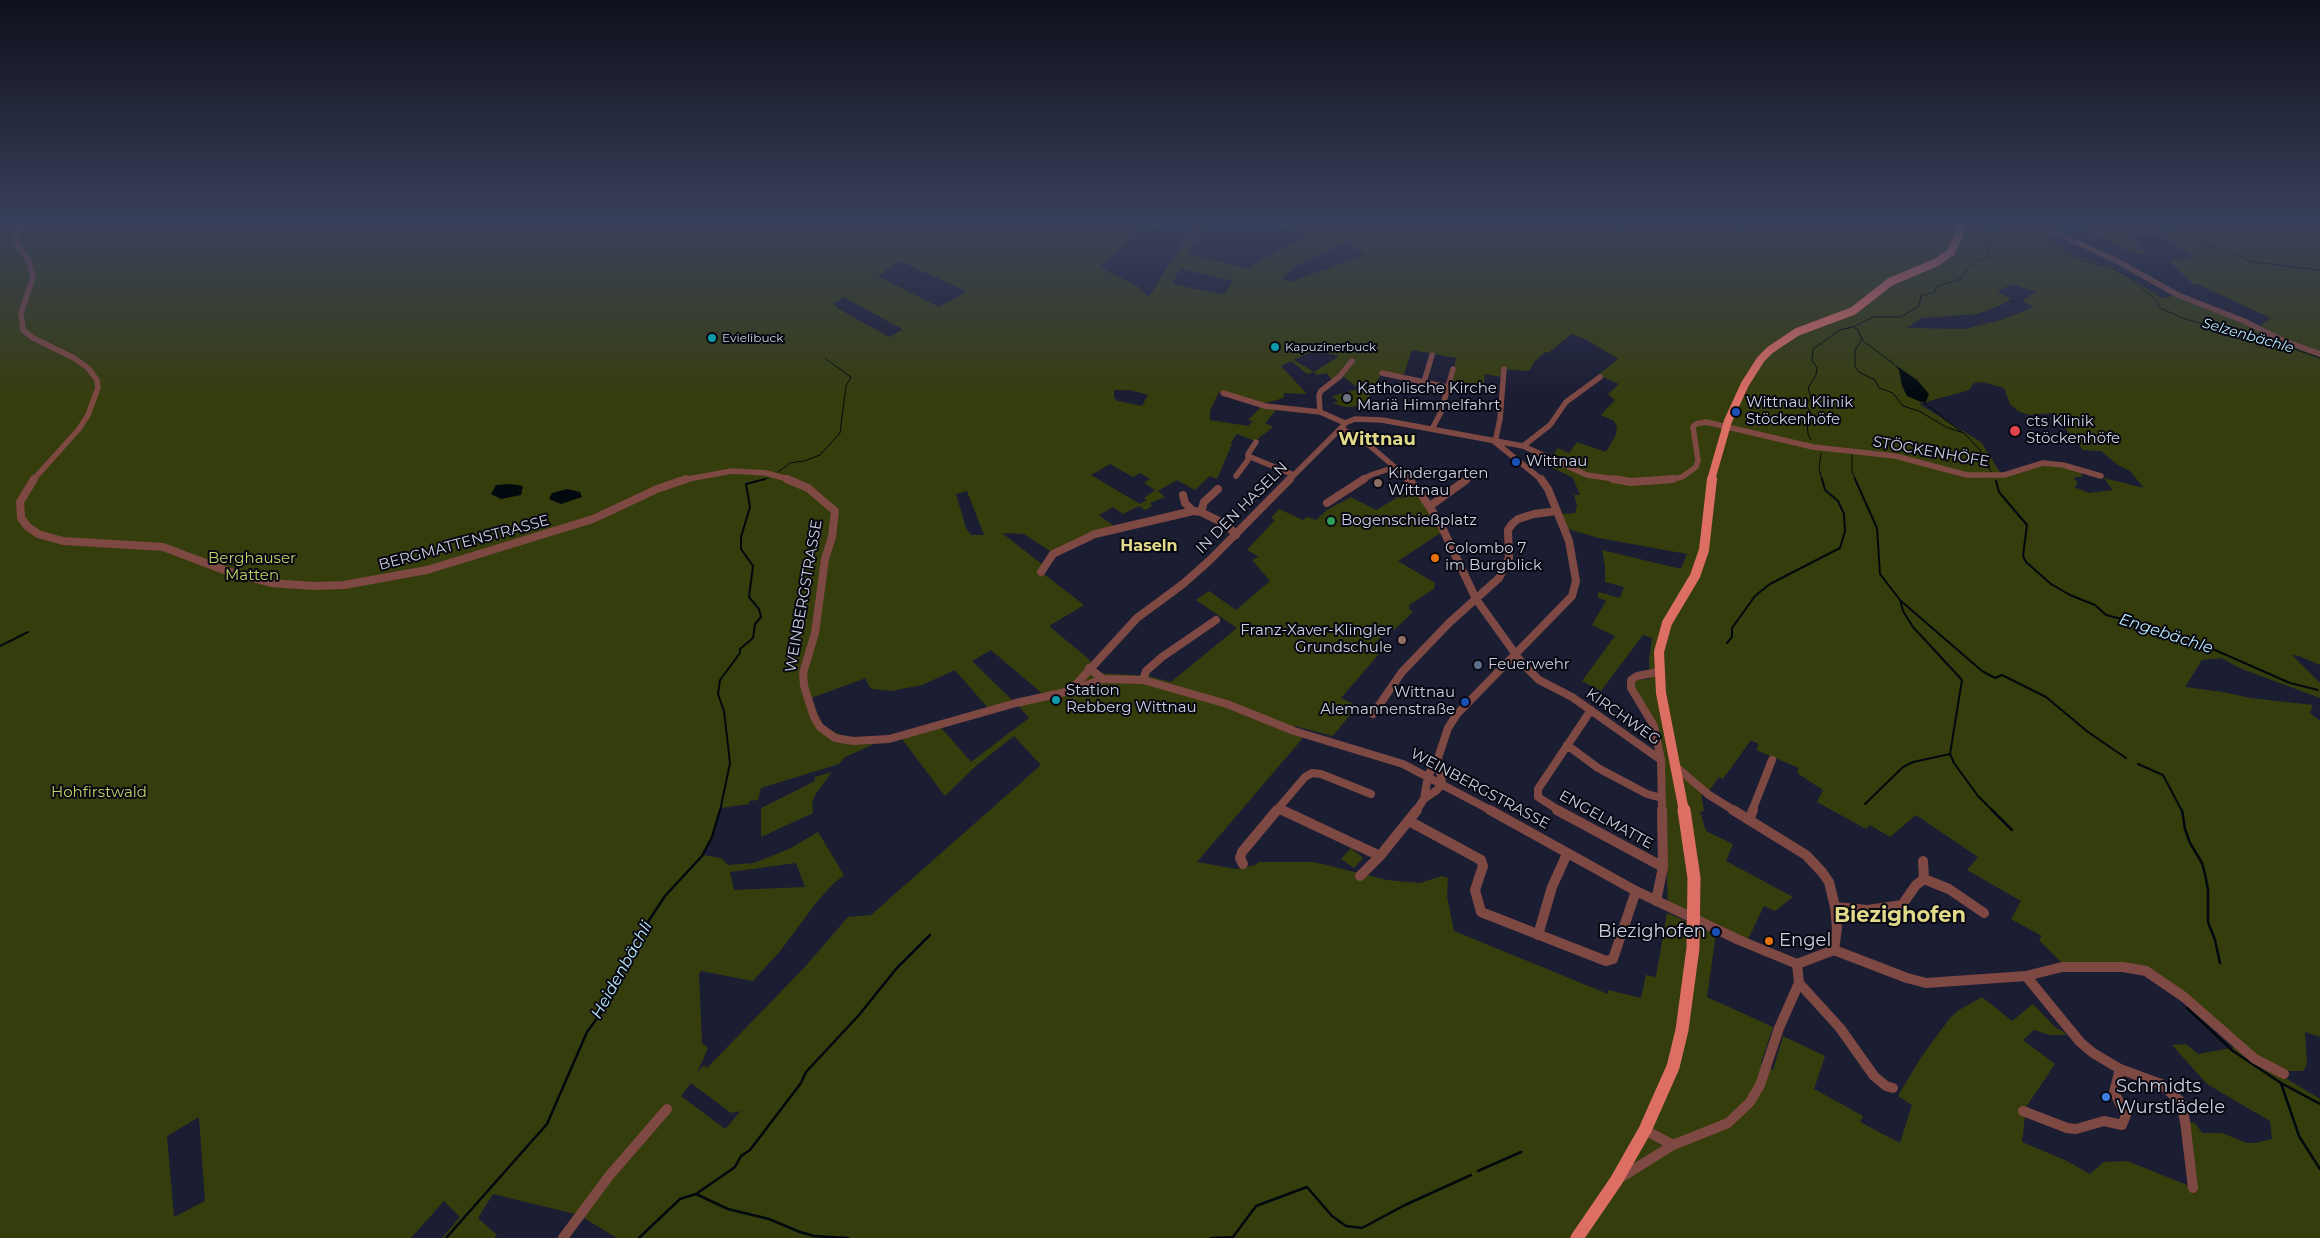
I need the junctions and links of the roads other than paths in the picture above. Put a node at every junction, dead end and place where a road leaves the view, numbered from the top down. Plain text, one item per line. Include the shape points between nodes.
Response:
1 (32, 282) edge
2 (1891, 282) edge
3 (2154, 282) edge
4 (2320, 354) edge
5 (1432, 355) dead end
6 (1352, 361) dead end
7 (1453, 369) dead end
8 (1504, 369) dead end
9 (1382, 373) dead end
10 (1600, 376) dead end
11 (1424, 382) junction
12 (1447, 387) junction
13 (1223, 393) dead end
14 (1320, 412) junction
15 (1343, 426) junction
16 (1725, 427) junction
17 (1432, 429) junction
18 (1256, 442) dead end
19 (1495, 442) junction
20 (1515, 446) junction
21 (1523, 446) junction
22 (1509, 455) junction
23 (1248, 456) junction
24 (1395, 467) junction
25 (747, 471) joint
26 (1294, 475) junction
27 (1236, 476) dead end
28 (2101, 476) dead end
29 (1466, 480) dead end
30 (1218, 489) dead end
31 (1183, 495) dead end
32 (1328, 503) dead end
33 (1430, 506) junction
34 (1197, 511) junction
35 (1556, 511) junction
36 (1236, 534) junction
37 (1041, 572) dead end
38 (1476, 599) junction
39 (1216, 620) dead end
40 (1516, 654) junction
41 (1089, 668) junction
42 (1658, 672) junction
43 (1103, 679) junction
44 (1143, 680) junction
45 (1070, 691) junction
46 (1591, 710) junction
47 (1373, 714) dead end
48 (1567, 745) junction
49 (1438, 758) junction
50 (1661, 760) junction
51 (1772, 760) dead end
52 (1675, 766) junction
53 (1428, 776) junction
54 (1442, 783) junction
55 (1371, 794) dead end
56 (1662, 798) junction
57 (1424, 799) junction
58 (1280, 809) junction
59 (1749, 820) junction
60 (1409, 821) junction
61 (1567, 854) junction
62 (1380, 856) junction
63 (1923, 862) dead end
64 (1243, 864) dead end
65 (1663, 867) junction
66 (1360, 876) dead end
67 (1924, 879) junction
68 (1636, 892) junction
69 (1656, 901) junction
70 (1835, 907) junction
71 (1984, 913) dead end
72 (1538, 935) junction
73 (1834, 950) junction
74 (1797, 964) junction
75 (2026, 976) junction
76 (1799, 983) junction
77 (2120, 1069) junction
78 (2284, 1074) dead end
79 (1893, 1088) dead end
80 (667, 1109) dead end
81 (2024, 1111) dead end
82 (1645, 1130) junction
83 (1673, 1145) junction
84 (1616, 1181) junction
85 (2193, 1188) dead end
86 (563, 1238) edge
87 (1578, 1238) edge

1 - 25 street, BERGMATTENSTRASSE via 21,314 23,330 88,368 97,380 98,388 88,415 35,478 20,502 21,518 38,534 50,538 163,547 227,571 271,582 344,585 396,578 536,538 593,519 678,481 723,471
2 - 16 main road via 1852,311 1797,332 1770,350 1744,384
3 - 4 street via 2178,295
5 - 11 street
6 - 14 street via 1321,391
7 - 12 street
8 - 19 street
9 - 11 street
10 - 21 street via 1566,402 1550,425
11 - 12 street
12 - 17 street via 1441,412
13 - 14 street, KIRCHWEG via 1265,406
14 - 15 street, KIRCHWEG
15 - 17 street via 1355,419 1369,419
15 - 24 street, KIRCHWEG
15 - 26 street, IN DEN HASELN
16 - 21 street, STÖCKENHÖFE via 1706,422 1696,424 1693,432 1698,456 1696,467 1682,477 1656,482 1621,481 1587,475
16 - 28 street, STÖCKENHÖFE via 1813,447 1895,456 1967,474 2004,475 2043,463
16 - 42 main road via 1712,475 1704,550 1695,576 1662,636
17 - 19 street
18 - 23 street
19 - 20 street
19 - 22 street
20 - 21 street
20 - 22 street
22 - 35 street via 1541,480
23 - 26 street
23 - 27 street
24 - 32 street via 1371,476
24 - 33 street, KIRCHWEG
25 - 45 street, WEINBERGSTRASSE via 796,482 835,511 815,633 803,673 810,708 827,733 844,741 889,739
26 - 36 street, IN DEN HASELN
29 - 33 street
30 - 34 street
31 - 34 street via 1185,503
33 - 38 street, KIRCHWEG
34 - 36 street via 1227,525
34 - 37 street via 1096,534 1053,554
35 - 38 street via 1534,514 1512,524 1508,530 1509,558 1504,571
35 - 40 street via 1569,540 1576,582 1572,596
36 - 41 street, IN DEN HASELN via 1183,584 1137,618
38 - 40 street, KIRCHWEG
38 - 47 street via 1402,672
39 - 44 street via 1146,671
40 - 46 street, KIRCHWEG via 1539,680
40 - 49 street via 1457,714 1448,728
41 - 43 street
41 - 45 street, IN DEN HASELN
42 - 50 street via 1637,676 1631,680 1631,688 1654,726
42 - 52 main road
43 - 44 street, WEINBERGSTRASSE
43 - 45 street, WEINBERGSTRASSE
44 - 53 street, WEINBERGSTRASSE via 1227,704 1294,731 1403,764
46 - 48 street, ENGELMATTE
46 - 50 street, KIRCHWEG
48 - 56 street via 1598,768 1647,794
48 - 65 street, ENGELMATTE via 1538,789 1540,799
49 - 53 street
49 - 54 street
50 - 56 street
51 - 59 street
52 - 59 street via 1709,795
52 - 82 main road via 1694,878 1693,948 1682,1030 1672,1068
53 - 54 street, WEINBERGSTRASSE
53 - 57 street
54 - 57 street
54 - 61 street, WEINBERGSTRASSE
55 - 58 street via 1321,774 1312,774 1305,777
56 - 65 street
57 - 60 street
58 - 62 street
58 - 64 street via 1242,852
59 - 70 street via 1813,862 1829,882
60 - 62 street
60 - 72 street via 1481,860 1483,866 1475,890 1481,912
61 - 68 street, WEINBERGSTRASSE
61 - 72 street via 1552,887
62 - 66 street
63 - 67 street
65 - 69 street
67 - 70 street via 1902,905 1868,910
67 - 71 street via 1949,889
68 - 69 street, WEINBERGSTRASSE
68 - 72 street via 1610,962
69 - 74 street, WEINBERGSTRASSE
70 - 73 street
73 - 74 street
73 - 75 street via 1926,983
74 - 76 street
75 - 77 street via 2080,1042
75 - 78 street via 2062,967 2123,967 2146,971 2184,997 2255,1059
76 - 79 street via 1840,1028 1874,1076
76 - 83 street via 1760,1085 1750,1102 1728,1123
77 - 81 street via 2114,1092 2126,1115 2122,1125 2104,1121 2076,1129 2067,1128
77 - 85 street via 2161,1084 2180,1101
80 - 86 street via 599,1188
82 - 83 street
82 - 84 main road
83 - 84 street
84 - 87 main road

